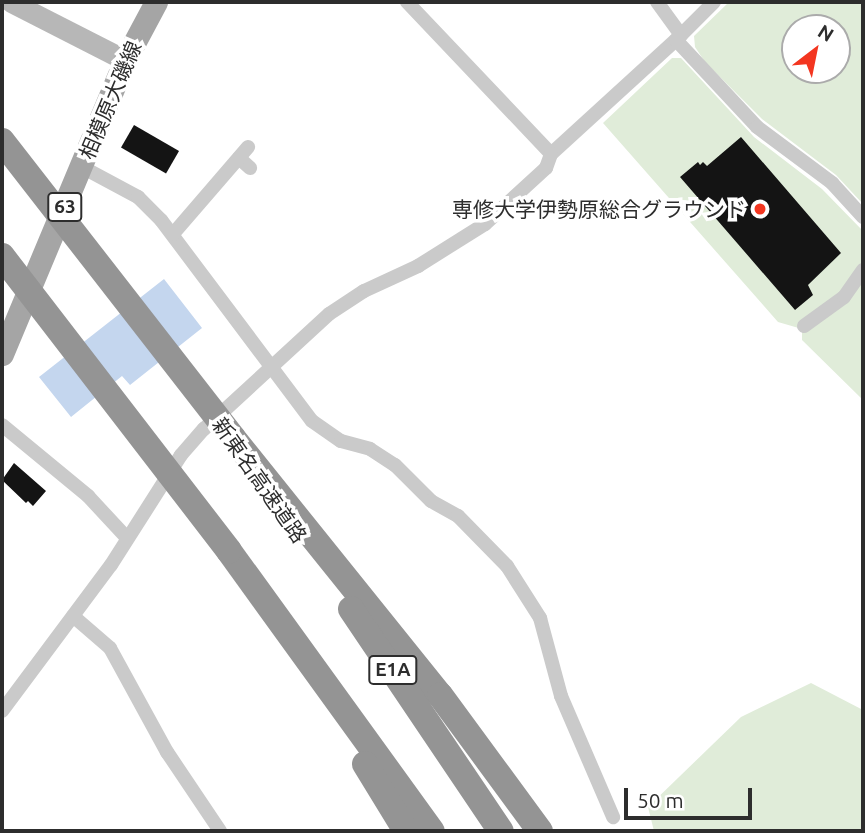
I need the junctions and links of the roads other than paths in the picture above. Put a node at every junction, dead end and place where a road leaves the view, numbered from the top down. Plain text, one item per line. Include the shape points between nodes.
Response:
1 (11, 2) edge
2 (156, 2) edge
3 (407, 2) edge
4 (657, 2) edge
5 (714, 2) edge
6 (679, 38) junction
7 (125, 60) junction
8 (2, 141) edge
9 (551, 154) junction
10 (246, 158) dead end
11 (82, 167) junction
12 (863, 217) edge
13 (173, 234) junction
14 (2, 256) edge
15 (863, 270) edge
16 (804, 327) dead end
17 (4, 343) edge
18 (272, 367) junction
19 (2, 425) edge
20 (286, 509) junction
21 (125, 537) junction
22 (226, 553) junction
23 (73, 615) junction
24 (2, 711) edge
25 (613, 817) dead end
26 (220, 831) edge
27 (406, 831) edge
28 (432, 831) edge
29 (501, 831) edge
30 (540, 831) edge

1 - 7 main road
2 - 7 main road, 相模原大磯線 / 63
3 - 9 street
4 - 6 street
5 - 6 street
6 - 9 street
6 - 12 street via 757,127 832,183
7 - 11 main road, 相模原大磯線 / 63
8 - 20 highway, 新東名高速道路, bridge
9 - 18 street via 546,168 485,224 329,314
10 - 13 street
11 - 13 street via 138,197
11 - 17 main road, 相模原大磯線 / 63
13 - 18 street
14 - 22 highway, bridge via 147,442
15 - 16 street via 844,297
18 - 21 street via 181,454
18 - 25 street via 312,421 341,441 370,449 394,465 431,501 458,516 516,578 540,618 561,696
19 - 21 street via 88,496
20 - 29 highway, 新東名高速道路 / E1A
20 - 30 highway via 440,695
21 - 23 street via 111,565
22 - 27 highway
22 - 28 highway, E1A
23 - 24 street
23 - 26 street via 110,648 167,752

